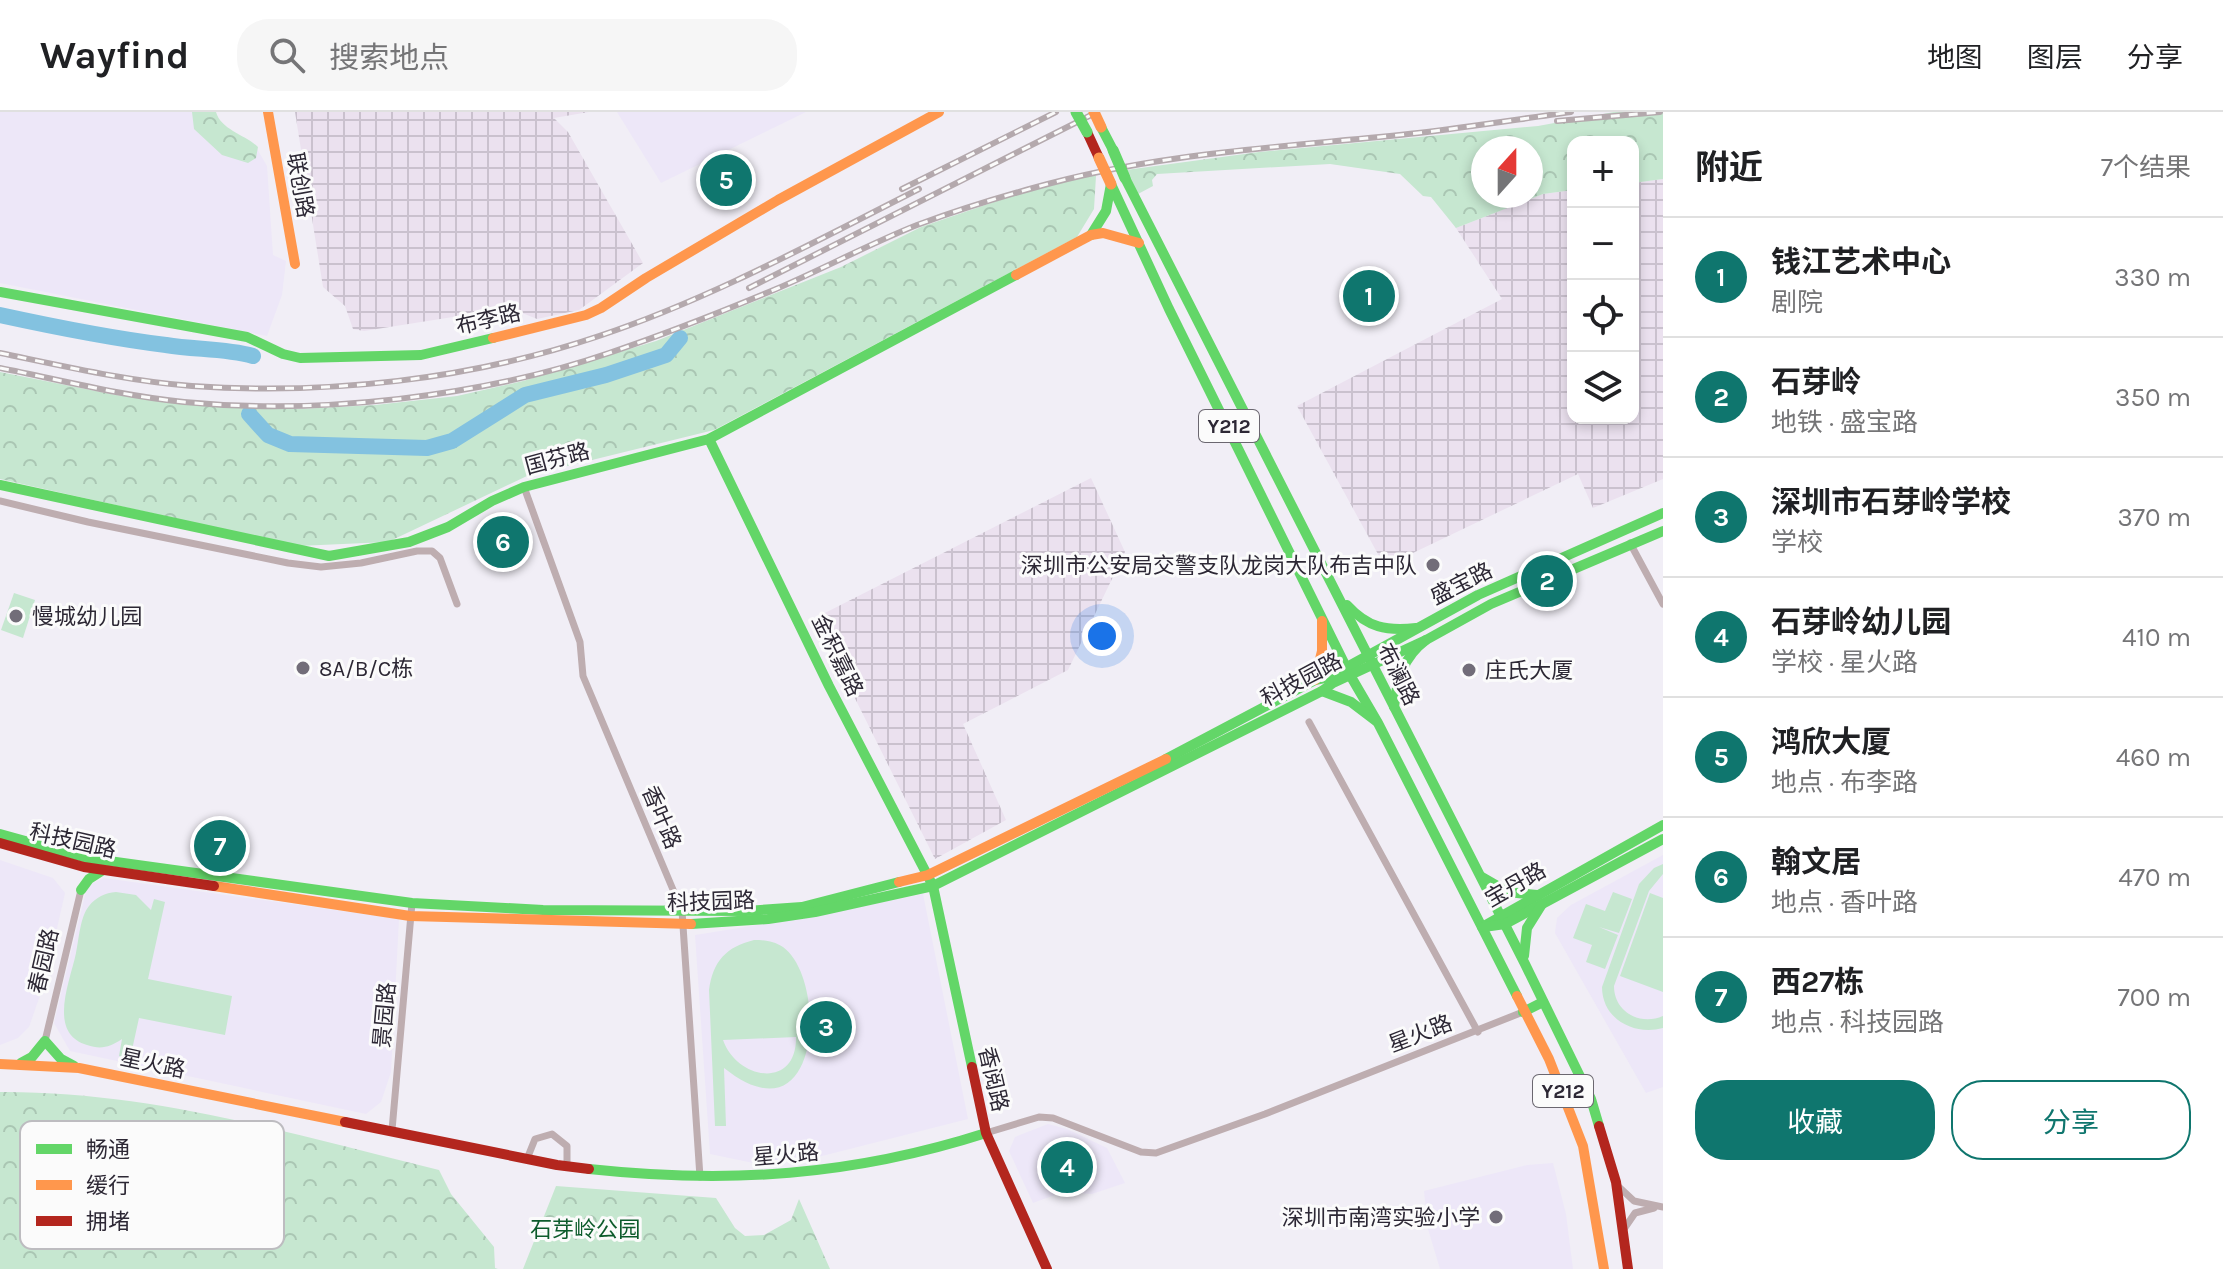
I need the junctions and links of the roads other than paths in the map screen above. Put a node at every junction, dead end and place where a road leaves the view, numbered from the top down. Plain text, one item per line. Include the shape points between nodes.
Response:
1 (268, 112) edge
2 (939, 112) edge
3 (1076, 112) edge
4 (1094, 112) edge
5 (1111, 184) junction
6 (1091, 235) junction
7 (1139, 243) junction
8 (295, 264) dead end
9 (0, 292) edge
10 (709, 439) junction
11 (0, 485) edge
12 (524, 487) junction
13 (0, 501) edge
14 (1663, 513) edge
15 (1663, 531) edge
16 (1630, 543) junction
17 (1332, 587) junction
18 (457, 604) dead end
19 (1663, 604) edge
20 (1345, 613) junction
21 (1323, 616) junction
22 (1416, 628) junction
23 (1426, 640) junction
24 (1370, 660) junction
25 (1348, 672) junction
26 (1315, 680) junction
27 (1322, 691) junction
28 (1394, 707) junction
29 (1309, 722) dead end
30 (1378, 723) junction
31 (1663, 825) edge
32 (0, 834) edge
33 (1663, 839) edge
34 (0, 843) edge
35 (69, 864) junction
36 (104, 870) junction
37 (1478, 874) junction
38 (931, 881) junction
39 (81, 890) junction
40 (1539, 899) junction
41 (411, 909) junction
42 (683, 918) junction
43 (1502, 920) junction
44 (1482, 927) junction
45 (1525, 964) junction
46 (1543, 1002) junction
47 (1523, 1012) junction
48 (1478, 1032) junction
49 (45, 1041) junction
50 (0, 1064) edge
51 (17, 1064) junction
52 (79, 1068) junction
53 (392, 1130) junction
54 (986, 1133) junction
55 (527, 1159) junction
56 (567, 1167) junction
57 (700, 1177) junction
58 (1616, 1182) junction
59 (1660, 1207) edge
60 (1624, 1231) junction
61 (1047, 1269) edge
62 (1604, 1269) edge
63 (1628, 1269) edge

1 - 8 main road, 联创路
2 - 9 main road, 布李路 via 778,200 601,308 421,355 300,358 247,337
3 - 5 main road, 布澜路 / Y212, bridge
4 - 17 main road, 布澜路 / Y212, bridge
5 - 6 main road via 1106,211
5 - 7 main road, 布澜路 / Y212
6 - 7 main road
6 - 10 main road, 国芬路
7 - 21 main road, 布澜路 / Y212
10 - 12 main road, 国芬路
10 - 38 main road, 金积嘉路
11 - 12 main road, 国芬路 via 329,556 409,542
12 - 42 street, 香叶路 via 580,642 583,676
13 - 18 street via 321,567 432,551 440,558
14 - 22 main road, 盛宝路
15 - 16 main road, 盛宝路
16 - 19 street
16 - 23 main road, 盛宝路 via 1491,604
17 - 20 main road, 布澜路 / Y212
17 - 22 main road via 1373,628
20 - 21 main road
20 - 24 main road, 布澜路 / Y212
21 - 25 main road, 布澜路 / Y212
21 - 26 main road
22 - 24 main road, 盛宝路
23 - 24 main road, 盛宝路
23 - 28 main road via 1403,664
24 - 25 main road, 科技园路
24 - 28 main road, 布澜路 / Y212
25 - 26 main road, 科技园路
25 - 27 main road, 科技园路
25 - 30 main road, 布澜路 / Y212
26 - 38 main road, 科技园路
27 - 30 main road via 1351,702
27 - 38 main road, 科技园路
28 - 37 main road, 布澜路 / Y212
29 - 48 street
30 - 44 main road, 布澜路 / Y212
31 - 40 main road, 宝丹路
32 - 41 main road, 科技园路 via 87,858
33 - 40 main road, 宝丹路
34 - 35 main road, 科技园路
35 - 36 main road, 科技园路
35 - 39 main road
36 - 39 main road
36 - 41 main road, 科技园路
37 - 40 main road via 1498,889
37 - 43 main road, 布澜路 / Y212
38 - 42 main road, 科技园路 via 802,907
38 - 54 main road, 香阅路
39 - 49 street, 春园路
40 - 43 main road, 宝丹路
40 - 45 main road via 1523,938
41 - 42 main road, 科技园路
41 - 53 street, 景园路
42 - 57 street, 香叶路
43 - 44 main road, 宝丹路
43 - 45 main road, 布澜路 / Y212
44 - 47 main road, 布澜路 / Y212
45 - 46 main road, 布澜路 / Y212
46 - 47 main road, 星火路
46 - 58 main road, 布澜路 / Y212 via 1591,1099
47 - 48 street, 星火路
47 - 62 main road, 布澜路 / Y212 via 1555,1073 1583,1146
48 - 54 street, 星火路 via 1156,1153 1053,1118 1039,1117
49 - 51 main road via 32,1057
49 - 52 main road via 61,1059
50 - 51 main road, 星火路
51 - 52 main road, 星火路
52 - 53 main road, 星火路
53 - 55 main road, 星火路
54 - 57 main road, 星火路 via 915,1154 805,1175
54 - 61 main road, 香阅路
55 - 56 main road, 星火路
55 - 56 street via 535,1139 552,1134 567,1146
56 - 57 main road, 星火路
58 - 59 street via 1629,1198
58 - 60 main road, 布澜路 / Y212
59 - 60 street via 1635,1213
60 - 63 main road, 布澜路 / Y212

